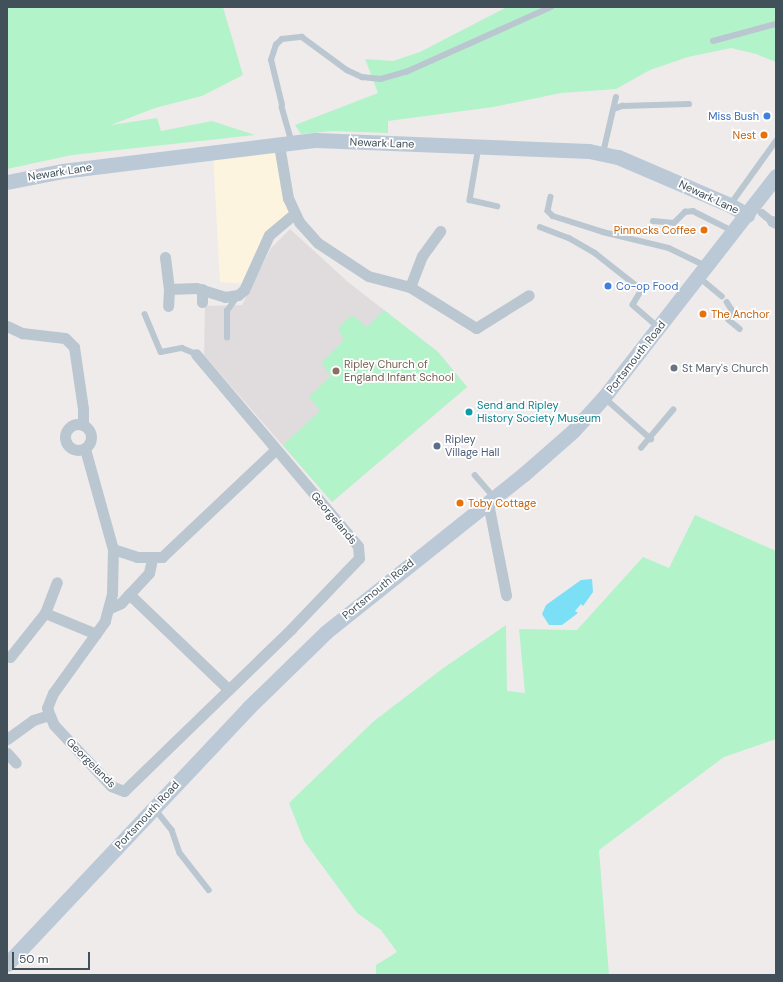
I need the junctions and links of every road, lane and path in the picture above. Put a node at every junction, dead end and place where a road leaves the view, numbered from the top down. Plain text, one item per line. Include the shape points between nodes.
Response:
1 (551, 7) edge
2 (776, 24) edge
3 (713, 40) dead end
4 (616, 97) dead end
5 (689, 104) dead end
6 (614, 109) junction
7 (776, 141) edge
8 (286, 144) junction
9 (479, 147) junction
10 (603, 153) junction
11 (776, 176) edge
12 (7, 182) edge
13 (551, 197) dead end
14 (730, 205) junction
15 (497, 206) dead end
16 (762, 213) dead end
17 (294, 214) junction
18 (747, 215) junction
19 (653, 221) dead end
20 (774, 222) edge
21 (540, 227) dead end
22 (440, 231) dead end
23 (734, 231) junction
24 (165, 257) dead end
25 (703, 272) junction
26 (410, 287) junction
27 (169, 289) junction
28 (202, 289) junction
29 (238, 295) junction
30 (529, 295) dead end
31 (722, 296) dead end
32 (202, 302) dead end
33 (727, 302) dead end
34 (168, 306) dead end
35 (145, 314) dead end
36 (7, 326) edge
37 (659, 327) junction
38 (740, 329) dead end
39 (227, 338) dead end
40 (196, 354) joint
41 (604, 397) junction
42 (673, 410) dead end
43 (83, 425) junction
44 (651, 439) junction
45 (641, 448) dead end
46 (85, 449) junction
47 (275, 450) junction
48 (475, 475) dead end
49 (491, 500) junction
50 (113, 549) junction
51 (152, 559) junction
52 (57, 582) dead end
53 (129, 594) junction
54 (506, 595) dead end
55 (110, 608) junction
56 (44, 612) junction
57 (96, 634) junction
58 (10, 657) dead end
59 (228, 689) junction
60 (49, 715) junction
61 (7, 739) edge
62 (7, 753) edge
63 (16, 763) dead end
64 (153, 807) junction
65 (209, 890) dead end
66 (7, 964) edge

1 - 8 lane via 406,72 380,78 362,77 347,70 302,38 282,39 276,45 271,60 282,106
2 - 3 lane
4 - 6 lane
5 - 6 lane via 622,106
6 - 10 lane
7 - 14 lane
8 - 9 main road, Newark Lane via 316,140
8 - 12 main road, Newark Lane via 62,171
8 - 17 street via 288,198
9 - 10 main road, Newark Lane
9 - 15 lane via 470,200
10 - 14 main road, Newark Lane via 631,162
11 - 18 main road, Portsmouth Road
13 - 25 lane via 548,211 554,216 603,232 669,248
14 - 18 main road, Newark Lane
16 - 20 street
17 - 26 street via 318,243 368,276
17 - 29 street via 269,235 244,290
18 - 23 main road, Portsmouth Road
19 - 23 lane via 674,223 685,212 693,211
21 - 37 lane via 569,238 595,253 642,290 633,305
22 - 26 street via 422,256
23 - 25 main road, Portsmouth Road
24 - 27 street
25 - 31 lane
25 - 37 main road, Portsmouth Road
26 - 30 street via 476,328
27 - 28 street
27 - 34 street
28 - 29 street via 225,297
28 - 32 street
29 - 39 lane via 227,311
33 - 38 lane via 732,310 729,320
35 - 40 lane via 161,352 182,348
36 - 43 street via 22,333 65,338 74,347
37 - 41 main road, Portsmouth Road
40 - 47 street, Georgelands
41 - 44 lane
41 - 49 main road, Portsmouth Road via 560,443
42 - 44 lane
43 - 46 street via 91,434 90,444
43 - 46 street via 71,426 65,438 73,450
44 - 45 lane
46 - 50 street
47 - 51 street via 172,550 162,557
47 - 59 street, Georgelands via 358,546 359,554 357,561
48 - 49 lane
49 - 54 street
49 - 64 main road, Portsmouth Road via 326,632
50 - 51 street
50 - 55 street
51 - 53 street via 151,570
52 - 56 street
53 - 55 street
53 - 59 street
55 - 57 street
56 - 57 street
56 - 58 street
57 - 60 street via 50,697
59 - 60 street, Georgelands via 127,790 118,790 111,786 54,725
60 - 61 street via 33,720
62 - 63 street
64 - 65 lane via 172,830 180,853
64 - 66 main road, Portsmouth Road

